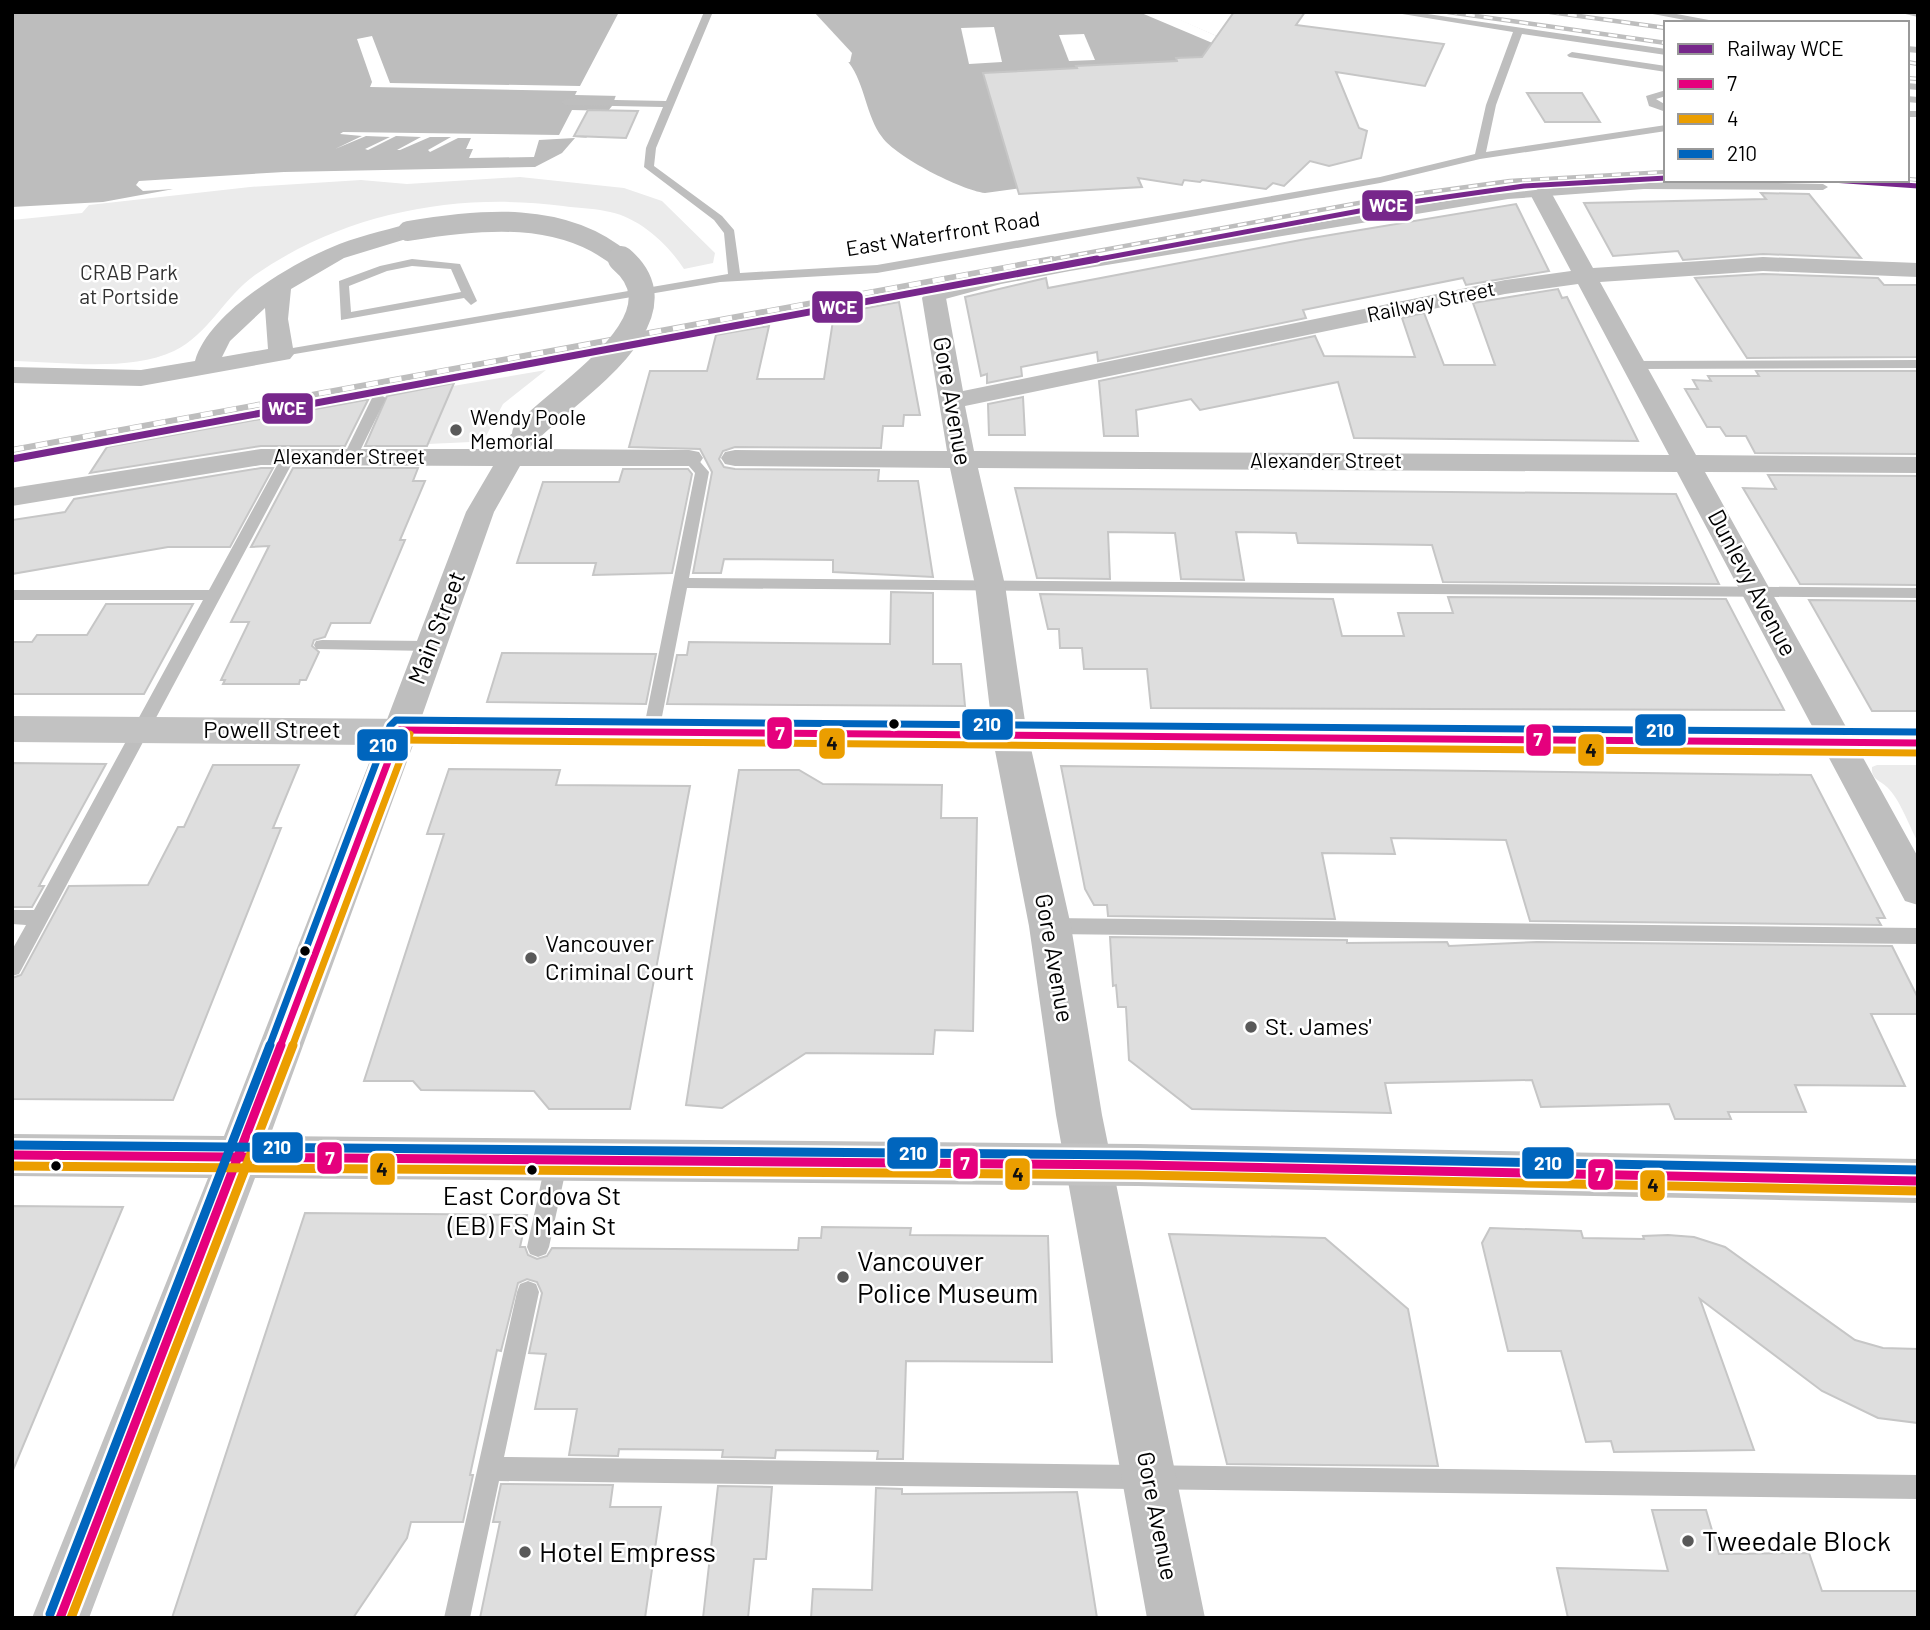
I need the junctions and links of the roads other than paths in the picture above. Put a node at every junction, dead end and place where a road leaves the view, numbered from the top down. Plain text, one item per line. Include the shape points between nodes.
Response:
1 (1394, 12) edge
2 (1646, 12) edge
3 (1901, 12) edge
4 (707, 14) dead end
5 (1918, 14) edge
6 (1707, 21) edge
7 (1518, 32) junction
8 (1664, 52) edge
9 (1572, 55) dead end
10 (1664, 69) edge
11 (1664, 93) edge
12 (566, 103) dead end
13 (670, 104) junction
14 (1664, 108) edge
15 (1664, 128) edge
16 (1480, 156) junction
17 (1823, 187) dead end
18 (1541, 194) junction
19 (1918, 270) edge
20 (734, 276) junction
21 (1587, 276) junction
22 (279, 289) junction
23 (470, 298) joint
24 (934, 298) joint
25 (281, 354) junction
26 (1918, 364) edge
27 (1635, 365) junction
28 (206, 368) junction
29 (12, 375) edge
30 (379, 398) dead end
31 (951, 401) junction
32 (518, 446) junction
33 (351, 455) junction
34 (289, 456) junction
35 (688, 458) joint
36 (735, 458) dead end
37 (962, 458) junction
38 (1688, 463) junction
39 (1918, 465) edge
40 (12, 497) edge
41 (682, 583) junction
42 (990, 585) junction
43 (1757, 592) junction
44 (1918, 593) edge
45 (12, 595) edge
46 (215, 595) junction
47 (322, 645) dead end
48 (430, 646) junction
49 (12, 729) edge
50 (142, 730) junction
51 (400, 730) junction
52 (651, 733) junction
53 (1010, 735) junction
54 (1838, 743) junction
55 (1918, 743) edge
56 (1918, 891) edge
57 (12, 917) edge
58 (39, 918) junction
59 (1050, 926) junction
60 (1918, 936) edge
61 (12, 968) edge
62 (12, 1155) edge
63 (238, 1157) junction
64 (557, 1160) junction
65 (1089, 1165) junction
66 (1918, 1181) edge
67 (538, 1247) dead end
68 (528, 1292) dead end
69 (490, 1469) junction
70 (1150, 1478) junction
71 (1918, 1487) edge
72 (60, 1618) edge
73 (457, 1618) edge
74 (1176, 1618) edge

1 - 7 lane
2 - 6 lane
3 - 5 lane
4 - 13 lane
7 - 8 lane
7 - 16 lane via 1491,105
9 - 10 lane
11 - 14 lane via 1650,99
12 - 13 lane
13 - 20 lane via 651,148 649,167 730,232
15 - 16 lane, East Waterfront Road
16 - 20 lane, East Waterfront Road via 1380,180 877,269
17 - 18 lane via 1749,184
18 - 21 street, Dunlevy Avenue
18 - 24 lane via 1437,206 1088,266
19 - 21 street, Railway Street via 1763,264
20 - 25 lane, East Waterfront Road
21 - 27 street, Dunlevy Avenue
21 - 31 street, Railway Street via 1505,287
22 - 25 street via 276,319
22 - 28 street, Main Street via 227,330 206,359
22 - 32 street, Main Street, bridge via 340,252 408,231 482,222 553,228 607,248 636,277 641,306 636,325 625,343 553,404
23 - 23 lane via 456,266 438,262 388,267 359,276 343,284 341,294 345,317
24 - 31 street, Gore Avenue
25 - 28 street
26 - 27 lane
27 - 38 street, Dunlevy Avenue
28 - 29 street via 105,380
30 - 33 lane
31 - 37 street, Gore Avenue
32 - 33 street, Alexander Street
32 - 35 street, Alexander Street
32 - 48 street, Main Street via 481,512
33 - 34 street, Alexander Street
34 - 40 street, Alexander Street via 209,464
34 - 46 lane
35 - 41 lane via 702,472
36 - 37 street, Alexander Street
37 - 38 street, Alexander Street
37 - 42 street, Gore Avenue
38 - 39 street, Alexander Street
38 - 43 street, Dunlevy Avenue
41 - 42 lane
41 - 52 lane
42 - 43 lane
42 - 53 street, Gore Avenue
43 - 44 lane
43 - 54 street, Dunlevy Avenue
45 - 46 lane
46 - 50 lane
47 - 48 lane
48 - 51 street, Main Street
49 - 50 main road, Powell Street
50 - 51 main road, Powell Street
50 - 58 lane
51 - 52 main road, Powell Street
51 - 63 main road, Main Street
52 - 53 main road, Powell Street
53 - 54 main road, Powell Street
53 - 59 street, Gore Avenue
54 - 55 main road, Powell Street
54 - 56 street, Dunlevy Avenue
57 - 58 lane
58 - 61 lane
59 - 60 lane
59 - 65 street, Gore Avenue
62 - 63 main road
63 - 64 main road
63 - 72 main road, Main Street
64 - 65 main road
64 - 67 lane
65 - 66 main road
65 - 70 street, Gore Avenue
68 - 69 lane
69 - 70 lane
69 - 73 lane
70 - 71 lane
70 - 74 street, Gore Avenue

